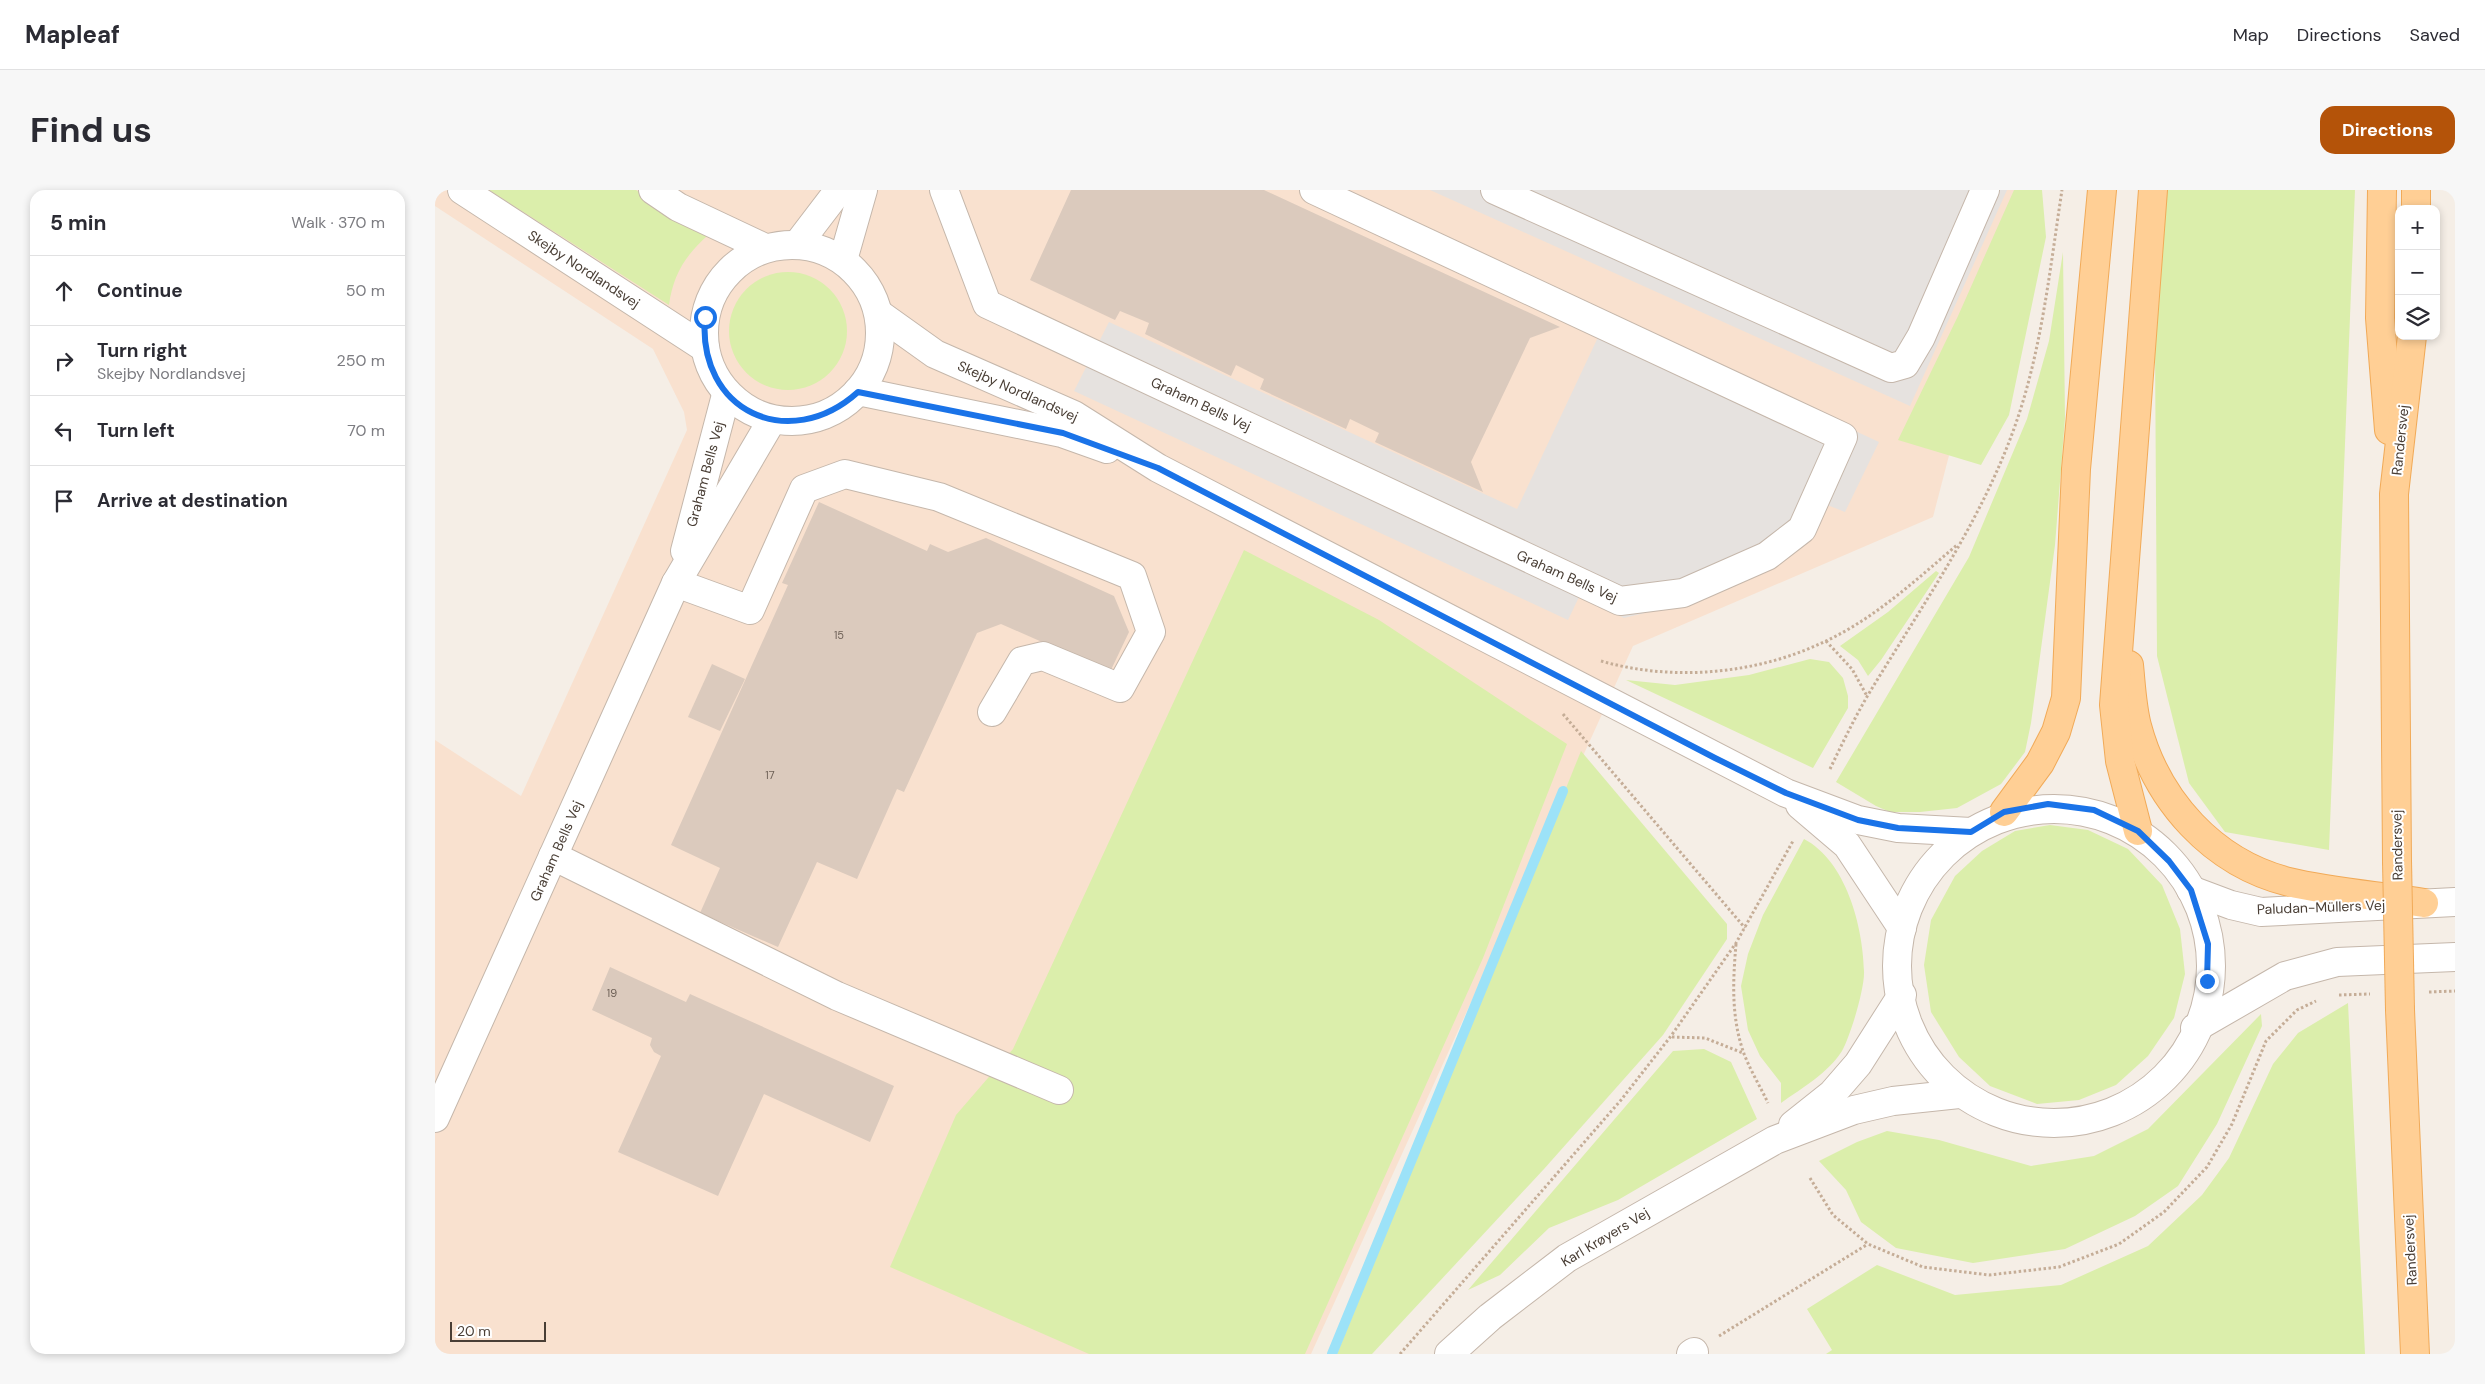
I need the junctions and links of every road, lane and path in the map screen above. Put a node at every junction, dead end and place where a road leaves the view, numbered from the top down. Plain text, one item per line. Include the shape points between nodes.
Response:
1 (462, 190) edge
2 (653, 190) edge
3 (839, 190) edge
4 (863, 190) edge
5 (944, 190) edge
6 (1313, 190) edge
7 (1495, 190) edge
8 (1985, 190) edge
9 (2062, 190) edge
10 (2102, 190) edge
11 (2153, 190) edge
12 (2382, 190) edge
13 (2416, 190) edge
14 (2416, 205) edge
15 (797, 245) junction
16 (765, 248) junction
17 (843, 260) junction
18 (879, 314) junction
19 (2412, 340) edge
20 (705, 348) junction
21 (858, 392) junction
22 (726, 394) junction
23 (772, 420) junction
24 (1158, 468) junction
25 (2394, 494) junction
26 (1959, 542) junction
27 (676, 584) junction
28 (2122, 620) junction
29 (1826, 641) junction
30 (1596, 659) dead end
31 (1868, 696) junction
32 (1559, 710) dead end
33 (991, 712) dead end
34 (1829, 768) dead end
35 (1786, 793) junction
36 (2004, 812) junction
37 (2138, 831) junction
38 (1971, 832) junction
39 (1793, 841) dead end
40 (553, 856) junction
41 (2191, 890) junction
42 (2455, 902) edge
43 (2425, 903) junction
44 (1745, 928) junction
45 (1902, 928) junction
46 (1736, 943) junction
47 (2455, 957) edge
48 (2455, 991) edge
49 (2426, 992) dead end
50 (2377, 994) dead end
51 (1902, 995) junction
52 (2338, 995) dead end
53 (2321, 999) dead end
54 (2195, 1028) junction
55 (1671, 1036) junction
56 (1743, 1053) junction
57 (1059, 1090) dead end
58 (1959, 1094) junction
59 (1768, 1103) dead end
60 (435, 1118) edge
61 (1775, 1140) junction
62 (1810, 1178) dead end
63 (1868, 1244) junction
64 (1692, 1353) edge
65 (1400, 1354) edge
66 (1449, 1354) edge
67 (2415, 1354) edge

1 - 20 street, Skejby Nordlandsvej
2 - 16 street via 678,207
3 - 15 street
4 - 17 street
5 - 6 street, Graham Bells Vej via 987,304 1619,601 1683,593 1767,556 1802,529 1843,437
7 - 8 street via 1891,368 1905,364 1921,337
9 - 26 path via 2040,340 2016,424 1989,487
10 - 36 main road via 2076,469 2066,698 2056,732 2040,763
11 - 28 main road
12 - 25 main road via 2380,318
13 - 14 main road
15 - 16 street
15 - 17 street via 821,250
16 - 20 street via 737,263 716,287 705,317
17 - 18 street via 866,284
18 - 21 street via 879,347 875,363
18 - 24 street, Skejby Nordlandsvej via 935,354 1074,415
19 - 25 main road, Randersvej
20 - 22 street via 709,365
21 - 23 street via 828,414 810,419
21 - 24 street, Skejby Nordlandsvej via 1063,433
22 - 23 street via 749,411
22 - 27 street, Graham Bells Vej
23 - 27 street, Graham Bells Vej
24 - 35 street, Skejby Nordlandsvej
25 - 67 main road, Randersvej, bridge via 2400,1010
26 - 29 path via 1897,596
26 - 31 path via 1936,588
27 - 33 street via 750,610 804,489 845,474 939,496 1132,576 1151,632 1121,688 1043,656 1022,660
27 - 40 street, Graham Bells Vej
28 - 37 main road via 2114,705 2120,761
28 - 43 main road via 2137,725 2150,760 2176,807 2202,836 2235,861 2289,882
29 - 30 path via 1772,662 1731,670 1669,673
29 - 31 path via 1852,669
31 - 34 path
32 - 44 path
35 - 38 street, Skejby Nordlandsvej via 1858,820 1898,828
35 - 45 street, Skejby Nordlandsvej via 1847,845
36 - 37 street via 2048,804 2094,810
36 - 38 street
37 - 41 street via 2169,861
38 - 45 street via 1935,865
39 - 44 path
40 - 57 street via 837,996
40 - 60 street, Graham Bells Vej
41 - 43 street, Paludan-Müllers Vej via 2261,912
41 - 54 street via 2208,944 2207,981
42 - 43 street, Paludan-Müllers Vej
44 - 46 path
45 - 51 street via 1898,968
46 - 55 path
46 - 56 path via 1733,1004
47 - 54 street via 2337,962 2285,976
48 - 49 path
50 - 52 path
51 - 58 street via 1924,1051
51 - 61 street, Karl Krøyers Vej via 1858,1064 1832,1094
53 - 63 path via 2297,1010 2266,1041 2232,1124 2207,1166 2164,1212 2119,1244 2059,1267 1989,1275 1923,1267
54 - 58 street via 2176,1066 2149,1095 2105,1119 2061,1127 2010,1119
55 - 56 path via 1705,1038
55 - 65 path via 1621,1100
56 - 59 path
58 - 61 street, Karl Krøyers Vej via 1893,1101 1854,1110
61 - 66 street, Karl Krøyers Vej via 1567,1258 1490,1317
62 - 63 path via 1833,1215
63 - 64 path

